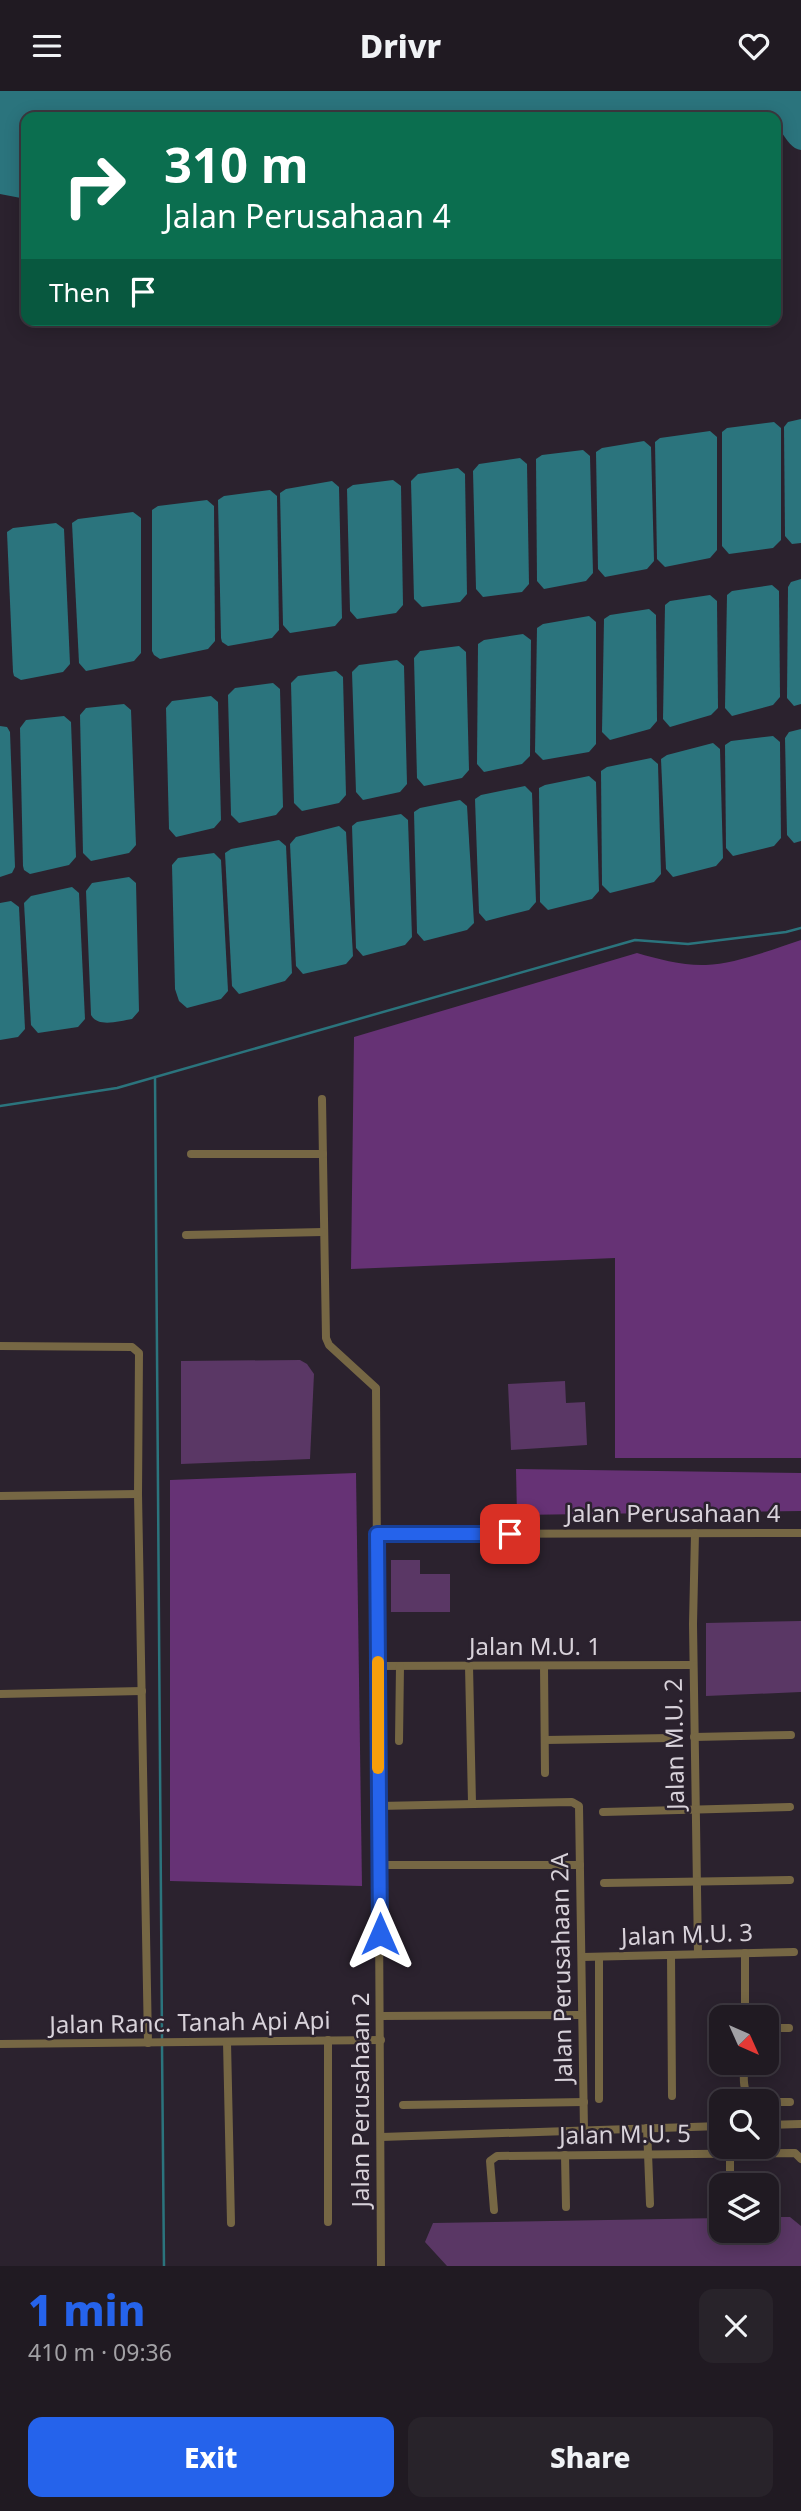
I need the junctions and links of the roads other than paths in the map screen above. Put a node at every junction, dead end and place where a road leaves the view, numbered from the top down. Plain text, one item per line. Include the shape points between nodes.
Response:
1 (322, 1099) dead end
2 (191, 1154) dead end
3 (323, 1154) junction
4 (323, 1232) junction
5 (186, 1235) dead end
6 (0, 1346) edge
7 (138, 1494) junction
8 (0, 1496) edge
9 (695, 1533) junction
10 (801, 1533) edge
11 (377, 1534) junction
12 (693, 1665) junction
13 (378, 1666) junction
14 (400, 1666) junction
15 (469, 1666) junction
16 (544, 1666) junction
17 (142, 1691) junction
18 (0, 1694) edge
19 (791, 1735) dead end
20 (694, 1737) junction
21 (671, 1738) dead end
22 (545, 1740) junction
23 (398, 1741) dead end
24 (545, 1773) dead end
25 (472, 1803) junction
26 (379, 1806) junction
27 (790, 1807) dead end
28 (696, 1809) junction
29 (603, 1812) dead end
30 (379, 1865) junction
31 (580, 1865) junction
32 (790, 1880) dead end
33 (697, 1881) junction
34 (604, 1883) dead end
35 (794, 1952) dead end
36 (745, 1953) junction
37 (698, 1954) junction
38 (671, 1955) junction
39 (582, 1957) junction
40 (599, 1957) junction
41 (745, 2005) edge
42 (582, 2015) junction
43 (380, 2016) junction
44 (779, 2028) edge
45 (789, 2028) dead end
46 (328, 2040) junction
47 (380, 2040) junction
48 (227, 2042) junction
49 (152, 2043) junction
50 (0, 2044) edge
51 (672, 2096) dead end
52 (599, 2099) dead end
53 (584, 2102) junction
54 (779, 2102) edge
55 (790, 2102) dead end
56 (403, 2105) dead end
57 (801, 2124) edge
58 (779, 2125) edge
59 (709, 2126) edge
60 (648, 2128) junction
61 (584, 2131) junction
62 (381, 2137) junction
63 (779, 2153) edge
64 (649, 2154) junction
65 (709, 2154) edge
66 (565, 2155) junction
67 (800, 2157) edge
68 (650, 2204) dead end
69 (566, 2207) dead end
70 (494, 2210) dead end
71 (328, 2222) dead end
72 (231, 2223) dead end
73 (382, 2266) edge

1 - 3 street
2 - 3 street
3 - 4 street
4 - 5 street
4 - 11 street, Jalan Perusahaan 2 via 326,1338 376,1388
6 - 7 street via 135,1348 140,1357
7 - 8 street
7 - 17 street
9 - 10 street, Jalan Perusahaan 4
9 - 11 street, Jalan Perusahaan 4
9 - 12 street, Jalan M.U. 2
11 - 13 street, Jalan Perusahaan 2
12 - 16 street, Jalan M.U. 1
12 - 20 street, Jalan M.U. 2
13 - 14 street, Jalan M.U. 1
13 - 26 street, Jalan Perusahaan 2
14 - 15 street, Jalan M.U. 1
14 - 23 street
15 - 16 street, Jalan M.U. 1
15 - 25 street
16 - 22 street
17 - 18 street
17 - 49 street
19 - 20 street
20 - 28 street, Jalan M.U. 2
21 - 22 street
22 - 24 street
25 - 26 street
25 - 31 street, Jalan Perusahaan 2A via 572,1802 579,1806
26 - 30 street, Jalan Perusahaan 2
27 - 28 street
28 - 29 street
28 - 33 street, Jalan M.U. 2
30 - 31 street
30 - 43 street, Jalan Perusahaan 2
31 - 39 street, Jalan Perusahaan 2A
32 - 33 street
33 - 34 street
33 - 37 street, Jalan M.U. 2
35 - 36 street, Jalan M.U. 3
36 - 37 street, Jalan M.U. 3
36 - 41 street
37 - 38 street, Jalan M.U. 3
38 - 40 street, Jalan M.U. 3
38 - 51 street
39 - 40 street, Jalan M.U. 3
39 - 42 street, Jalan Perusahaan 2A
40 - 52 street
42 - 43 street
42 - 53 street, Jalan Perusahaan 2A
43 - 47 street, Jalan Perusahaan 2
44 - 45 street
46 - 47 street, Jalan Ranc. Tanah Api Api
46 - 48 street, Jalan Ranc. Tanah Api Api
46 - 71 street
47 - 62 street, Jalan Perusahaan 2
48 - 49 street, Jalan Ranc. Tanah Api Api
48 - 72 street
49 - 50 street, Jalan Ranc. Tanah Api Api
53 - 56 street
53 - 61 street, Jalan Perusahaan 2A
54 - 55 street
57 - 58 street
59 - 60 street
60 - 61 street
60 - 64 street
61 - 62 street
62 - 73 street, Jalan Perusahaan 2
63 - 67 street, Jalan M.U. 5
64 - 65 street, Jalan M.U. 5
64 - 66 street, Jalan M.U. 5
64 - 68 street
66 - 69 street
66 - 70 street, Jalan M.U. 5 via 492,2157

